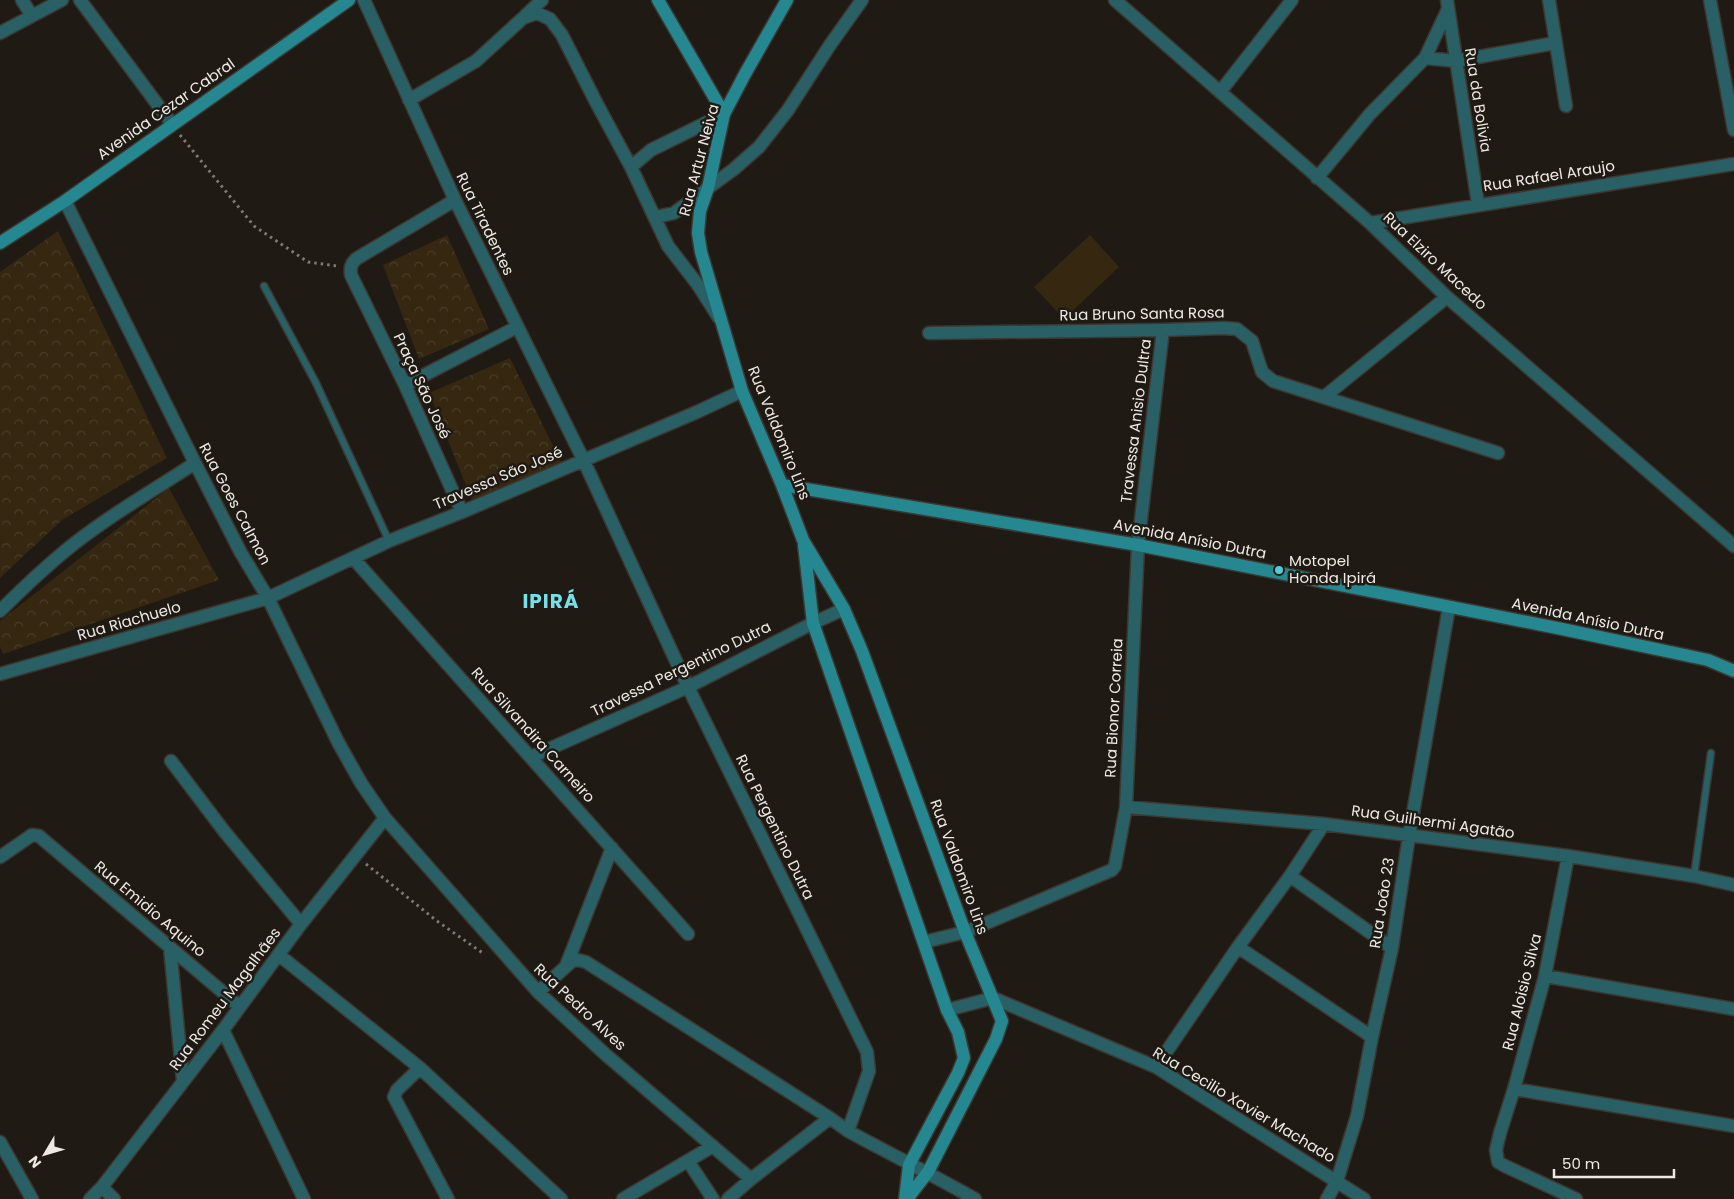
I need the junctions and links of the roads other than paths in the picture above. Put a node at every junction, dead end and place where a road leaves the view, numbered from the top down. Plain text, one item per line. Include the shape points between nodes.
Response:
1 (22, 0) edge
2 (62, 0) edge
3 (80, 0) edge
4 (349, 0) edge
5 (364, 0) edge
6 (542, 0) edge
7 (658, 0) edge
8 (787, 0) edge
9 (862, 0) edge
10 (1115, 0) edge
11 (1292, 0) edge
12 (1549, 0) edge
13 (1710, 0) edge
14 (1447, 4) edge
15 (32, 16) junction
16 (523, 18) junction
17 (0, 33) edge
18 (1556, 43) junction
19 (1425, 58) junction
20 (1456, 61) junction
21 (1220, 92) junction
22 (409, 100) junction
23 (1566, 106) dead end
24 (724, 114) junction
25 (172, 124) junction
26 (1734, 130) edge
27 (1734, 164) edge
28 (631, 167) junction
29 (1317, 178) junction
30 (708, 188) junction
31 (455, 200) junction
32 (65, 201) junction
33 (1478, 204) junction
34 (656, 217) junction
35 (1370, 223) junction
36 (0, 243) edge
37 (700, 252) joint
38 (264, 286) dead end
39 (1447, 297) junction
40 (722, 323) junction
41 (517, 328) junction
42 (1163, 330) junction
43 (929, 333) dead end
44 (405, 385) junction
45 (742, 390) junction
46 (1324, 397) junction
47 (1498, 453) dead end
48 (583, 459) junction
49 (195, 463) junction
50 (782, 485) junction
51 (462, 512) junction
52 (803, 540) junction
53 (389, 541) junction
54 (1138, 545) junction
55 (1734, 546) edge
56 (352, 558) junction
57 (268, 598) junction
58 (1449, 607) junction
59 (844, 609) junction
60 (0, 611) edge
61 (813, 623) junction
62 (1708, 660) junction
63 (1734, 662) edge
64 (1734, 671) edge
65 (0, 674) edge
66 (688, 687) junction
67 (1711, 753) dead end
68 (531, 757) junction
69 (171, 761) dead end
70 (1126, 807) junction
71 (385, 818) junction
72 (1324, 824) junction
73 (1409, 836) junction
74 (612, 848) junction
75 (2, 851) edge
76 (1568, 856) junction
77 (1290, 876) junction
78 (1694, 876) junction
79 (1734, 885) edge
80 (301, 924) junction
81 (965, 932) junction
82 (688, 934) dead end
83 (924, 942) junction
84 (1238, 947) junction
85 (170, 948) junction
86 (1392, 948) junction
87 (279, 955) junction
88 (566, 966) junction
89 (1545, 976) junction
90 (538, 992) junction
91 (992, 998) junction
92 (239, 1006) junction
93 (1734, 1009) edge
94 (947, 1010) junction
95 (223, 1030) junction
96 (1372, 1037) junction
97 (1156, 1067) junction
98 (420, 1068) junction
99 (184, 1081) junction
100 (1514, 1089) junction
101 (830, 1118) junction
102 (1734, 1126) edge
103 (848, 1131) junction
104 (0, 1142) edge
105 (713, 1146) junction
106 (3, 1156) edge
107 (688, 1161) junction
108 (909, 1165) junction
109 (928, 1172) junction
110 (751, 1179) junction
111 (1337, 1181) junction
112 (102, 1186) junction
113 (32, 1199) edge
114 (90, 1199) edge
115 (114, 1199) edge
116 (304, 1199) edge
117 (448, 1199) edge
118 (561, 1199) edge
119 (623, 1199) edge
120 (713, 1199) edge
121 (728, 1199) edge
122 (906, 1199) edge
123 (975, 1199) edge
124 (1327, 1199) edge
125 (1364, 1199) edge
126 (1576, 1199) edge

1 - 15 street
2 - 15 street
3 - 25 street
4 - 25 main road, Avenida Cezar Cabral
5 - 22 street, Rua Tiradentes
6 - 16 street
7 - 24 main road
8 - 24 main road, Rua Artur Neiva
9 - 30 street via 788,110 759,147
10 - 21 street, Rua Elziro Macedo
11 - 21 street
12 - 18 street
13 - 26 street
14 - 19 street
14 - 20 street, Rua da Bolivia
15 - 17 street
16 - 22 street via 476,62
16 - 28 street via 537,13 550,19
18 - 20 street
18 - 23 street
19 - 20 street
19 - 29 street via 1370,114
20 - 33 street, Rua da Bolivia
21 - 29 street, Rua Elziro Macedo
22 - 31 street, Rua Tiradentes
24 - 28 street via 651,150
24 - 30 main road, Rua Artur Neiva
25 - 32 main road, Avenida Cezar Cabral
27 - 33 street, Rua Rafael Araujo
28 - 34 street
29 - 35 street, Rua Elziro Macedo
30 - 34 street via 674,213
30 - 37 main road, Rua Artur Neiva via 699,218
31 - 41 street, Rua Tiradentes
31 - 44 street, Praça São José via 351,263 351,272
32 - 36 main road, Avenida Cezar Cabral
32 - 49 street, Rua Goes Calmon
33 - 35 street, Rua Rafael Araujo
34 - 40 street via 668,246
35 - 39 street, Rua Elziro Macedo
37 - 40 main road, Rua Valdomiro Lins
38 - 53 lane via 316,382
39 - 46 street
39 - 55 street, Rua Elziro Macedo
40 - 45 main road, Rua Valdomiro Lins
41 - 44 street
41 - 48 street, Rua Tiradentes
42 - 43 street, Rua Bruno Santa Rosa
42 - 46 street, Rua Bruno Santa Rosa via 1237,329 1252,341 1262,372 1273,381
42 - 54 street, Travessa Anisio Dultra
44 - 51 street, Praça São José
45 - 48 street, Travessa São José
45 - 50 main road, Rua Valdomiro Lins
46 - 47 street, Rua Bruno Santa Rosa
48 - 51 street, Travessa São José
48 - 66 street, Rua Pergentino Dutra
49 - 57 street, Rua Goes Calmon
49 - 60 street via 66,550
50 - 52 main road, Rua Valdomiro Lins
50 - 54 main road, Avenida Anísio Dutra
51 - 53 street, Travessa São José
52 - 59 main road, Rua Valdomiro Lins
52 - 61 main road, Rua Valdomiro Lins
53 - 56 street, Travessa São José
54 - 58 main road, Avenida Anísio Dutra
54 - 70 street, Rua Bionor Correia
56 - 57 street, Travessa São José
56 - 68 street, Rua Silvandira Carneiro
57 - 65 street, Rua Riachuelo
57 - 71 street, Rua Goes Calmon via 338,742
58 - 62 main road, Avenida Anísio Dutra
58 - 73 street, Rua João 23
59 - 61 street, Travessa Pergentino Dutra
59 - 81 main road, Rua Valdomiro Lins
61 - 66 street, Travessa Pergentino Dutra
61 - 83 main road, Rua Valdomiro Lins
62 - 63 main road
62 - 64 main road
66 - 68 street, Travessa Pergentino Dutra
66 - 103 street, Rua Pergentino Dutra via 867,1052 869,1071
67 - 78 lane
68 - 74 street, Rua Silvandira Carneiro
69 - 80 street
70 - 72 street, Rua Guilhermi Agatão
70 - 81 street, Rua Bionor Correia via 1112,870
71 - 80 street, Rua Romeu Magalhães
71 - 90 street, Rua Pedro Alves
72 - 73 street, Rua Guilhermi Agatão
72 - 77 street
73 - 76 street, Rua Guilhermi Agatão
73 - 86 street, Rua João 23
74 - 82 street, Rua Silvandira Carneiro
74 - 88 street
75 - 85 street, Rua Emidio Aquino via 32,835 39,836
76 - 78 street, Rua Guilhermi Agatão
76 - 89 street, Rua Aloisio Silva
77 - 84 street
77 - 86 street
78 - 79 street, Rua Guilhermi Agatão
80 - 87 street, Rua Romeu Magalhães
81 - 83 street
81 - 91 main road, Rua Valdomiro Lins
83 - 94 main road, Rua Valdomiro Lins
84 - 96 street
84 - 97 street
85 - 92 street, Rua Emidio Aquino
85 - 99 street
86 - 96 street, Rua João 23
87 - 92 street, Rua Romeu Magalhães
87 - 98 street
88 - 90 street
88 - 101 street via 572,961 586,962
89 - 93 street
89 - 100 street, Rua Aloisio Silva
90 - 105 street, Rua Pedro Alves
91 - 94 street
91 - 97 street, Rua Cecilio Xavier Machado
91 - 109 main road, Rua Valdomiro Lins via 1002,1021 996,1039
92 - 95 street, Rua Romeu Magalhães
94 - 108 main road, Rua Valdomiro Lins via 958,1032 964,1058
95 - 99 street, Rua Romeu Magalhães
95 - 116 street
96 - 111 street, Rua João 23 via 1357,1116
97 - 111 street, Rua Cecilio Xavier Machado
98 - 117 street via 394,1097
98 - 118 street
99 - 112 street, Rua Romeu Magalhães
100 - 102 street
100 - 126 street, Rua Aloisio Silva via 1496,1150 1498,1162
101 - 103 street
101 - 110 street
103 - 108 street
104 - 106 street
105 - 107 street
105 - 110 street, Rua Pedro Alves
106 - 113 street
107 - 119 street
107 - 120 street
108 - 109 street
108 - 122 main road, Rua Valdomiro Lins
109 - 122 main road, Rua Valdomiro Lins
109 - 123 street
110 - 121 street
111 - 124 street, Rua João 23
111 - 125 street, Rua Cecilio Xavier Machado
112 - 114 street, Rua Romeu Magalhães
112 - 115 street

